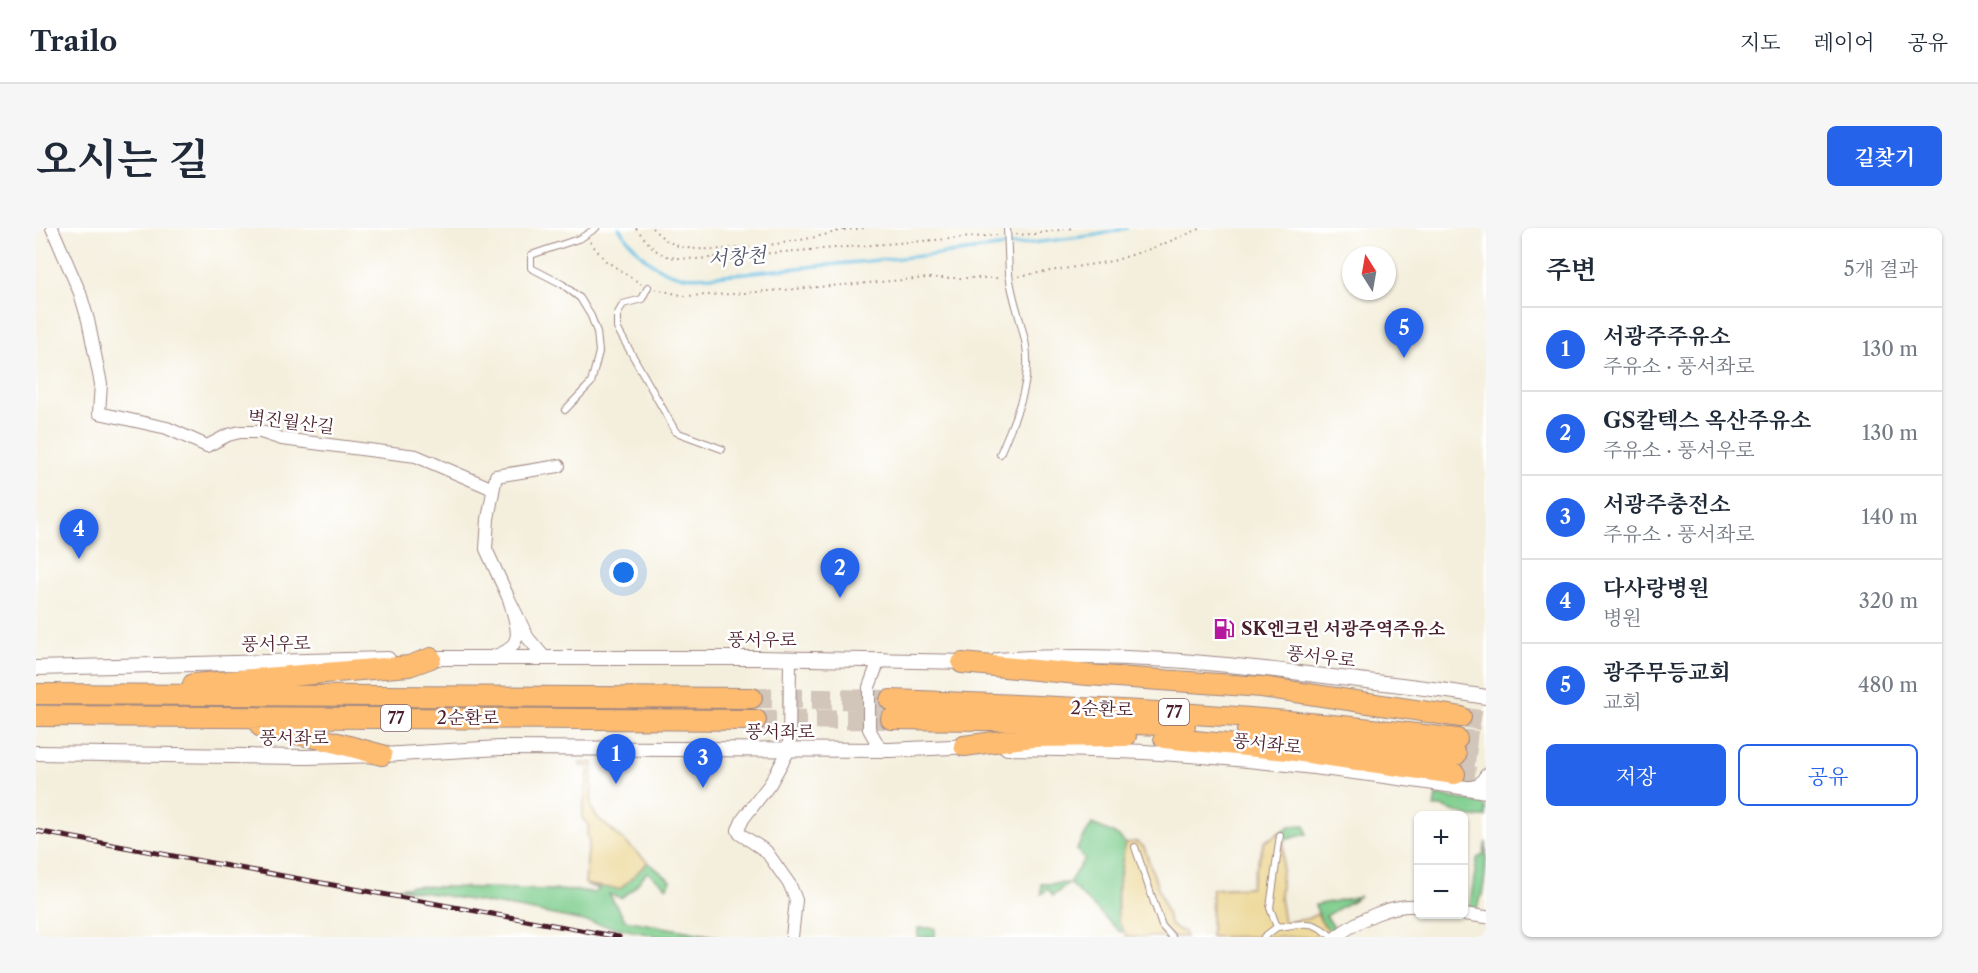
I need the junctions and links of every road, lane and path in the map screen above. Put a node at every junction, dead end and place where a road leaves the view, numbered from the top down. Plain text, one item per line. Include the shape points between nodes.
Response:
1 (52, 228) edge
2 (636, 228) edge
3 (652, 228) edge
4 (847, 228) edge
5 (866, 228) edge
6 (1007, 228) edge
7 (1072, 228) edge
8 (1202, 228) edge
9 (594, 229) edge
10 (841, 231) junction
11 (1004, 235) dead end
12 (1014, 235) dead end
13 (585, 236) junction
14 (1009, 276) junction
15 (648, 287) junction
16 (565, 410) dead end
17 (722, 449) dead end
18 (1000, 454) dead end
19 (559, 466) dead end
20 (493, 489) junction
21 (509, 599) junction
22 (490, 657) junction
23 (431, 658) junction
24 (545, 658) junction
25 (790, 658) junction
26 (882, 659) junction
27 (962, 663) junction
28 (36, 668) edge
29 (36, 694) edge
30 (81, 694) junction
31 (1486, 697) edge
32 (752, 698) tunnel mouth
33 (891, 710) tunnel mouth
34 (36, 716) edge
35 (181, 716) junction
36 (1461, 717) tunnel mouth
37 (756, 720) tunnel mouth
38 (964, 746) joint
39 (789, 750) junction
40 (881, 750) junction
41 (36, 753) edge
42 (382, 755) junction
43 (1458, 764) junction
44 (1486, 775) edge
45 (1486, 791) edge
46 (1280, 835) dead end
47 (1135, 847) dead end
48 (1414, 906) edge
49 (1468, 915) edge
50 (1486, 917) edge
51 (1277, 927) junction
52 (792, 937) edge
53 (1172, 937) edge
54 (1264, 937) edge
55 (1334, 937) edge

1 - 20 street, 벽진월산길 via 88,320 101,384 99,413 167,428 207,446 228,435 261,432 282,439 416,456
2 - 11 path via 651,247 669,258 696,259
3 - 10 path via 682,247 710,250 801,240
4 - 10 path
5 - 10 path
6 - 14 lane, bridge
7 - 12 path
8 - 14 path via 1113,261
9 - 13 lane
13 - 15 path via 606,261
13 - 16 lane via 531,255 531,268 580,298 597,332 599,352 591,383
14 - 15 path via 733,294 675,294
14 - 18 lane via 1026,346 1027,368 1021,403
15 - 17 lane via 642,299 623,304 617,315 617,328 676,432
19 - 20 street via 496,476
20 - 21 street via 486,549
21 - 22 street via 516,642 507,652
21 - 24 street via 528,638
22 - 23 street, 풍서우로
22 - 24 street, 풍서우로
23 - 28 street, 풍서우로
23 - 30 highway via 409,666
24 - 25 street, 풍서우로
25 - 26 street, 풍서우로
25 - 39 street
26 - 27 street, 풍서우로
26 - 40 street via 869,687 869,729
27 - 31 street, 풍서우로 via 1035,657 1240,665
27 - 36 highway via 1262,687
29 - 30 highway, 2순환로 / 77
30 - 32 highway, 2순환로 / 77
33 - 43 highway, 2순환로 / 77 via 1157,711 1360,726
34 - 35 highway, 2순환로 / 77
35 - 37 highway, 2순환로 / 77
35 - 42 highway via 285,730
38 - 40 street, 풍서좌로
38 - 43 highway via 1080,735 1169,738
39 - 40 street, 풍서좌로
39 - 42 street, 풍서좌로 via 500,748
39 - 52 street via 738,830 765,851 789,885 796,900
41 - 42 street, 풍서좌로
43 - 44 street via 1479,784
43 - 45 street
46 - 51 lane via 1270,908
47 - 53 lane via 1162,926
48 - 55 street via 1396,908 1360,921
49 - 50 street
51 - 54 lane
51 - 55 lane via 1313,923

